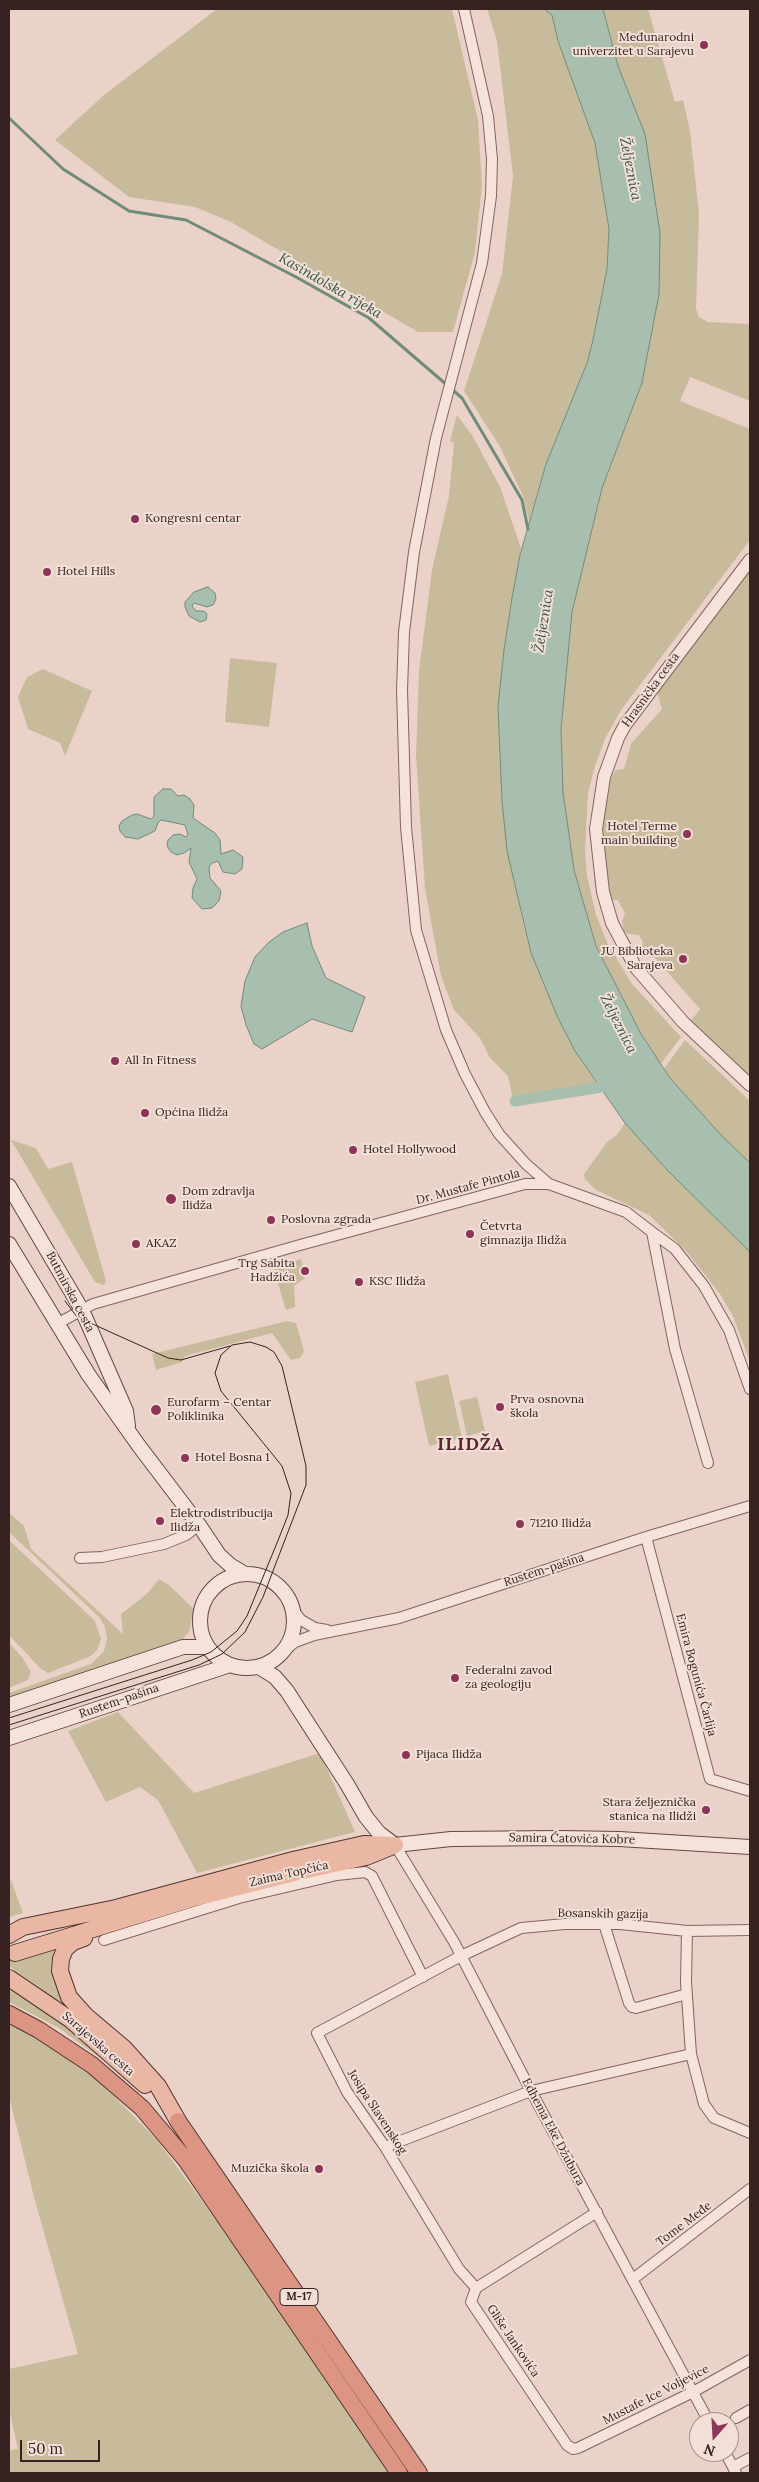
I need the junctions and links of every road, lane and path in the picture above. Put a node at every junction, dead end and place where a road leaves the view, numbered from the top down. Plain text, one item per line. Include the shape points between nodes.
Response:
1 (464, 9) edge
2 (750, 560) edge
3 (750, 1085) edge
4 (550, 1184) junction
5 (9, 1186) edge
6 (652, 1232) junction
7 (9, 1244) edge
8 (82, 1310) junction
9 (57, 1324) junction
10 (750, 1389) edge
11 (129, 1432) junction
12 (708, 1463) dead end
13 (750, 1506) edge
14 (199, 1525) junction
15 (646, 1537) junction
16 (219, 1555) junction
17 (80, 1558) dead end
18 (245, 1574) junction
19 (212, 1589) junction
20 (294, 1611) junction
21 (200, 1623) junction
22 (338, 1632) junction
23 (183, 1647) junction
24 (207, 1647) junction
25 (283, 1652) junction
26 (230, 1665) junction
27 (259, 1667) junction
28 (287, 1691) junction
29 (9, 1705) edge
30 (9, 1738) edge
31 (348, 1784) junction
32 (750, 1791) edge
33 (366, 1817) junction
34 (394, 1845) junction
35 (357, 1846) junction
36 (750, 1848) edge
37 (191, 1899) junction
38 (604, 1924) junction
39 (687, 1930) junction
40 (750, 1930) edge
41 (9, 1935) edge
42 (104, 1940) dead end
43 (15, 1952) dead end
44 (461, 1956) junction
45 (422, 1977) junction
46 (9, 1978) edge
47 (687, 1994) junction
48 (9, 2014) edge
49 (691, 2054) junction
50 (531, 2091) junction
51 (178, 2122) junction
52 (750, 2133) edge
53 (385, 2147) junction
54 (750, 2189) edge
55 (597, 2212) junction
56 (633, 2279) junction
57 (476, 2288) junction
58 (750, 2360) edge
59 (693, 2392) junction
60 (750, 2410) edge
61 (704, 2412) edge
62 (739, 2416) edge
63 (572, 2449) joint
64 (750, 2458) edge
65 (735, 2470) edge
66 (400, 2473) edge
67 (419, 2473) edge

1 - 4 street via 488,116 492,177 482,263 436,438 414,552 404,632 402,752 408,862 416,930 446,1030 469,1082 499,1134 526,1164
2 - 3 street, Hrasnička cesta via 647,693 622,731 604,777 596,829 603,892 612,923 636,968 682,1020
4 - 6 street, Dr. Mustafe Pintola via 626,1212
4 - 8 street, Dr. Mustafe Pintola via 525,1184 506,1189 93,1304
5 - 8 main road, Butmirska cesta
6 - 10 street, Dr. Mustafe Pintola via 675,1250 704,1286 729,1330
6 - 12 street via 675,1348
7 - 9 main road, Butmirska cesta
8 - 9 street, Dr. Mustafe Pintola
8 - 11 main road, Butmirska cesta via 126,1411
9 - 11 main road, Butmirska cesta
11 - 14 main road, Butmirska cesta
13 - 15 street, Rustem-pašina
14 - 16 main road, Butmirska cesta
14 - 17 street via 186,1535 164,1544 102,1557
15 - 22 street, Rustem-pašina via 399,1618
15 - 32 street, Emira Bogunića Čarlija via 710,1779
16 - 18 main road, Butmirska cesta
16 - 19 main road via 218,1574
18 - 19 main road via 222,1581
18 - 20 main road via 264,1576 279,1585
19 - 21 main road via 205,1599
20 - 22 street, Rustem-pašina via 301,1620 315,1628
20 - 25 main road via 293,1632
21 - 23 main road
21 - 24 main road
22 - 25 street, Rustem-pašina via 314,1635 295,1642
23 - 24 main road
23 - 29 main road
24 - 26 main road
25 - 27 main road
25 - 28 main road, Edhema Eke Džubura via 281,1664
26 - 27 main road
26 - 30 main road, Rustem-pašina
27 - 28 main road, Edhema Eke Džubura via 275,1677
28 - 31 main road, Edhema Eke Džubura
31 - 33 main road, Edhema Eke Džubura
31 - 34 main road, Edhema Eke Džubura via 361,1794 388,1830
33 - 34 main road, Edhema Eke Džubura
33 - 35 main road via 364,1837
34 - 35 main road
34 - 36 main road, Samira Ćatovića Kobre via 451,1839 549,1838
34 - 37 main road via 366,1857
34 - 44 street, Edhema Eke Džubura
35 - 41 main road via 116,1908 23,1928
37 - 43 main road
37 - 51 main road via 159,1915 73,1942 65,1949 60,1971 62,1982 77,2008 124,2048 158,2086
38 - 39 street, Bosanskih gazija
38 - 44 street, Bosanskih gazija via 521,1928
38 - 47 street via 632,2007
39 - 40 street, Bosanskih gazija
39 - 47 street
42 - 45 street, Zaima Topčića via 239,1898 337,1875 365,1872 372,1876
44 - 45 street, Josipa Slavenskog
44 - 50 street, Edhema Eke Džubura
45 - 53 street, Josipa Slavenskog via 317,2033 347,2092
46 - 51 main road, Sarajevska cesta / M-17 via 71,2020 105,2048 156,2096
47 - 49 street
48 - 66 highway, M-17 via 92,2064 142,2108 179,2152
49 - 50 street
49 - 52 street via 704,2104 714,2118
50 - 53 street
50 - 55 street, Edhema Eke Džubura
51 - 67 highway, M-17
53 - 57 street, Josipa Slavenskog via 459,2269
54 - 56 street, Tome Međe
55 - 56 street, Edhema Eke Džubura
55 - 57 street
56 - 59 street, Edhema Eke Džubura
57 - 63 street, Gliše Jankovića via 471,2302
58 - 59 street, Mustafe Ice Voljevice
59 - 61 street, Edhema Eke Džubura
59 - 63 street, Mustafe Ice Voljevice
60 - 62 street
64 - 65 street

